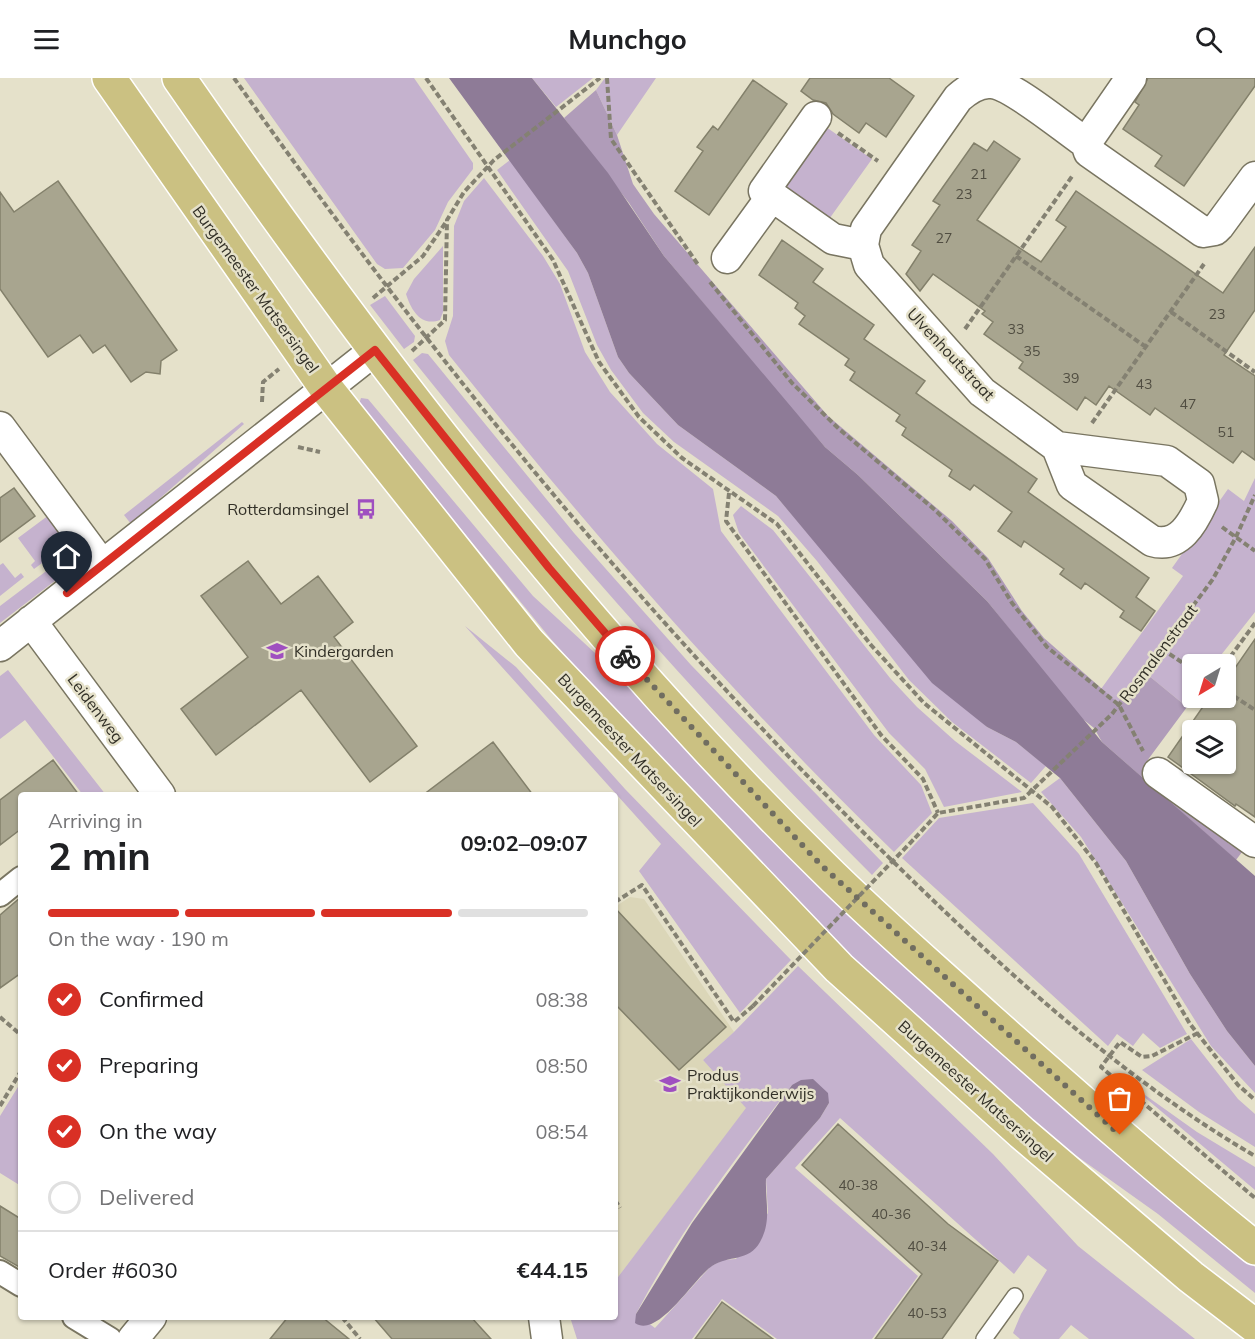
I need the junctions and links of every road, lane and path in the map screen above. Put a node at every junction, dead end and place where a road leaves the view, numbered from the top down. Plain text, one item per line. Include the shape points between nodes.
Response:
1 (109, 78) edge
2 (179, 78) edge
3 (234, 78) edge
4 (426, 78) edge
5 (600, 78) edge
6 (607, 78) edge
7 (1131, 78) edge
8 (981, 81) edge
9 (816, 117) joint
10 (1086, 144) junction
11 (488, 167) junction
12 (1075, 172) dead end
13 (1255, 177) edge
14 (901, 178) junction
15 (772, 196) junction
16 (447, 220) junction
17 (863, 245) junction
18 (1016, 256) junction
19 (728, 258) dead end
20 (1204, 264) dead end
21 (386, 288) junction
22 (1171, 312) junction
23 (426, 339) junction
24 (1146, 347) junction
25 (375, 350) junction
26 (948, 353) junction
27 (1255, 372) edge
28 (326, 388) junction
29 (0, 427) edge
30 (1066, 448) junction
31 (729, 493) junction
32 (1255, 495) edge
33 (1199, 510) junction
34 (1236, 537) junction
35 (1255, 551) edge
36 (102, 565) junction
37 (31, 621) junction
38 (1255, 623) edge
39 (0, 646) edge
40 (1162, 649) junction
41 (1232, 654) edge
42 (1182, 662) edge
43 (1236, 698) edge
44 (1119, 705) junction
45 (1255, 710) edge
46 (1158, 773) joint
47 (1033, 790) junction
48 (158, 792) edge
49 (938, 813) junction
50 (1255, 842) edge
51 (18, 880) edge
52 (0, 894) edge
53 (618, 900) edge
54 (0, 1017) edge
55 (18, 1032) edge
56 (1198, 1033) junction
57 (1110, 1055) junction
58 (18, 1076) edge
59 (1255, 1100) edge
60 (0, 1106) edge
61 (1255, 1156) edge
62 (1255, 1198) edge
63 (618, 1204) edge
64 (621, 1208) dead end
65 (1255, 1248) edge
66 (0, 1272) edge
67 (18, 1283) edge
68 (1015, 1296) dead end
69 (79, 1320) edge
70 (149, 1320) edge
71 (344, 1320) edge
72 (544, 1320) edge
73 (1255, 1326) edge
74 (110, 1339) edge
75 (133, 1339) edge
76 (360, 1339) edge
77 (547, 1339) edge
78 (984, 1339) edge

1 - 28 main road, Burgemeester Matsersingel
2 - 25 main road
3 - 21 path
4 - 11 path
5 - 11 path
6 - 44 path via 611,139 710,282 792,383 985,559 1012,603 1047,647
7 - 10 street
8 - 10 street via 1010,90
8 - 14 street via 958,98
9 - 14 path
9 - 15 street via 764,191
10 - 13 street via 1089,152 1203,232 1220,226
11 - 16 path via 464,192
11 - 31 path via 553,260 599,362 616,386 639,417 682,458
12 - 18 path
14 - 17 street via 866,229
15 - 17 street via 833,239
15 - 19 street
16 - 21 path via 423,256
16 - 23 path via 445,321
17 - 26 street, Ulvenhoutstraat via 869,265
18 - 24 path
18 - 26 path
20 - 22 path
21 - 23 path
22 - 24 path
22 - 27 path
23 - 57 path via 599,550 790,759 1010,972
24 - 30 path
25 - 28 street
25 - 65 main road via 549,568 625,656 813,857 1086,1106
26 - 30 street, Ulvenhoutstraat via 982,392
28 - 36 street
28 - 73 main road, Burgemeester Matsersingel via 529,643 824,953 1022,1133 1191,1277
29 - 36 street
30 - 33 street, Ulvenhoutstraat via 1167,460 1199,484 1203,501
30 - 33 street via 1072,485 1152,540 1172,542
31 - 47 path via 777,524 871,645 924,703
31 - 49 path via 726,521 881,735 923,779
32 - 34 path, Rosmalenstraat
33 - 34 path
34 - 35 path
34 - 40 path, Rosmalenstraat via 1213,579
36 - 37 street
37 - 39 street
37 - 48 street, Leidenweg
38 - 41 path
40 - 42 path
40 - 44 path, Rosmalenstraat
43 - 45 path
44 - 46 path
44 - 47 path, Rosmalenstraat
46 - 50 street
47 - 49 path, Rosmalenstraat via 1024,798
47 - 56 path via 1052,807 1096,863
49 - 53 path, bridge via 734,1022 642,885
51 - 52 street
54 - 55 path
56 - 57 path via 1152,1056 1142,1057 1120,1042
56 - 59 path via 1238,1085
57 - 61 path via 1149,1087
57 - 62 path via 1101,1067
58 - 60 path
63 - 64 path
66 - 67 street
68 - 78 lane
69 - 74 street
70 - 75 street
71 - 76 path
72 - 77 street

